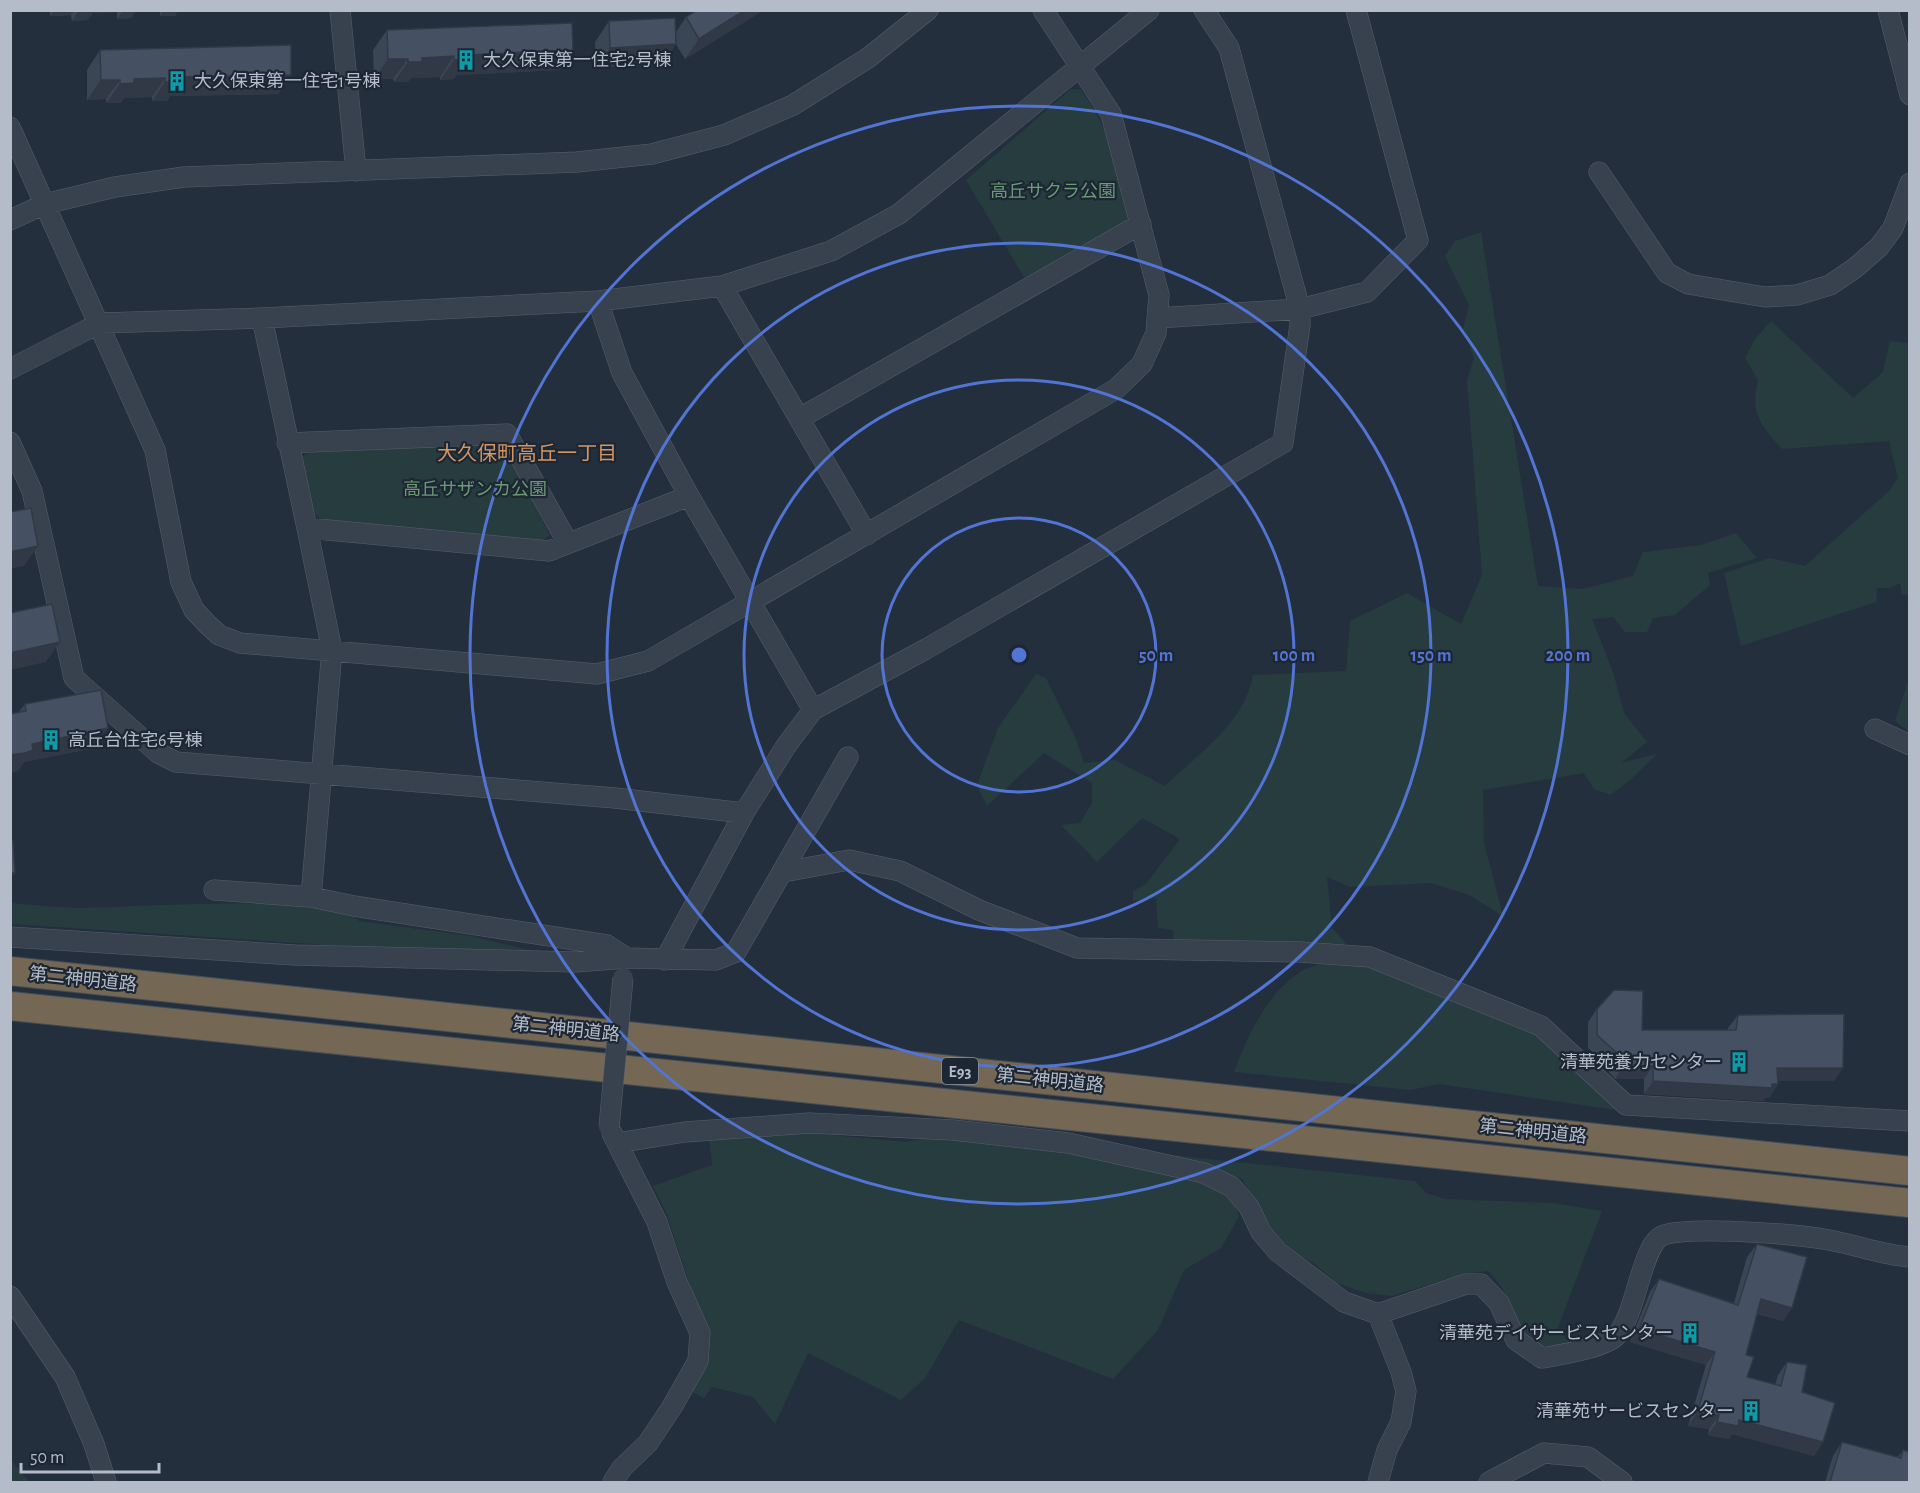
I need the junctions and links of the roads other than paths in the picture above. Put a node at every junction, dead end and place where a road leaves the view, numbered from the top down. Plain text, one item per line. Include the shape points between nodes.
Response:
1 (340, 10) edge
2 (928, 10) edge
3 (1043, 10) edge
4 (1149, 10) edge
5 (1204, 10) edge
6 (1356, 10) edge
7 (1888, 10) edge
8 (1080, 66) junction
9 (1910, 95) edge
10 (10, 127) edge
11 (356, 171) junction
12 (1599, 172) dead end
13 (1910, 183) edge
14 (45, 204) junction
15 (10, 219) edge
16 (1141, 225) junction
17 (722, 286) junction
18 (598, 301) junction
19 (1300, 309) junction
20 (262, 318) junction
21 (1157, 318) junction
22 (99, 323) junction
23 (10, 369) edge
24 (800, 418) junction
25 (10, 442) edge
26 (288, 443) junction
27 (690, 496) junction
28 (307, 528) junction
29 (867, 535) junction
30 (568, 543) junction
31 (752, 601) junction
32 (332, 650) junction
33 (813, 710) junction
34 (1875, 729) dead end
35 (1910, 745) edge
36 (848, 757) dead end
37 (323, 776) junction
38 (744, 813) junction
39 (783, 872) junction
40 (214, 890) dead end
41 (311, 897) junction
42 (10, 937) edge
43 (665, 960) junction
44 (625, 968) junction
45 (10, 971) edge
46 (10, 1006) edge
47 (1910, 1121) edge
48 (613, 1135) junction
49 (1910, 1171) edge
50 (1910, 1203) edge
51 (1910, 1257) edge
52 (10, 1296) edge
53 (1378, 1314) junction
54 (106, 1482) edge
55 (613, 1482) edge
56 (1378, 1482) edge
57 (1489, 1482) edge
58 (1622, 1482) edge

1 - 11 street
2 - 11 street via 868,58 802,99 724,135 652,154 578,162
3 - 8 street
4 - 8 street
5 - 19 street via 1229,48
6 - 19 street via 1418,240 1367,292
7 - 9 street
8 - 16 street via 1111,114
8 - 17 street via 899,214 831,251
10 - 14 street
11 - 14 street via 184,177 115,187
12 - 13 street via 1666,273 1688,284 1765,297 1797,295 1830,285 1855,268 1893,228
14 - 15 street
14 - 22 street
16 - 21 street via 1159,296
16 - 24 street
17 - 18 street
17 - 24 street
18 - 20 street
18 - 27 street via 622,373
19 - 21 street
19 - 33 street via 1282,442
20 - 22 street
20 - 26 street
21 - 29 street via 1156,333 1142,364 1116,390
22 - 23 street
22 - 32 street via 155,450 181,582 194,610 219,635 240,644
24 - 29 street
25 - 37 street via 33,491 74,678 158,753 176,762
26 - 28 street
26 - 30 street via 507,434
27 - 30 street
27 - 31 street
28 - 30 street via 549,551
28 - 32 street
29 - 31 street
31 - 32 street via 648,661 597,674
31 - 33 street
32 - 37 street
33 - 38 street
34 - 35 street
36 - 39 street
37 - 38 street via 615,798
37 - 41 street
38 - 43 street
39 - 43 street via 736,952 716,960
39 - 47 street via 849,860 900,871 979,910 1077,948 1370,957 1541,1026 1626,1106
40 - 41 street
41 - 44 street via 607,945
42 - 44 street via 295,955 576,963
43 - 44 street
44 - 48 street, bridge
45 - 49 highway, 第二神明道路 / E93
46 - 50 highway, 第二神明道路 / E93
48 - 53 street via 809,1123 965,1131 1068,1143 1147,1159 1204,1173 1232,1187 1278,1252 1344,1302
48 - 55 street via 657,1222 700,1334 698,1361 672,1407 648,1443
51 - 53 street via 1885,1255 1828,1240 1716,1231 1663,1235 1652,1245 1631,1311 1615,1337 1575,1352 1542,1358 1516,1340 1499,1303 1481,1284 1466,1284
52 - 54 street via 65,1377
53 - 56 street via 1406,1391 1401,1422 1387,1450
57 - 58 street via 1544,1453 1588,1457

